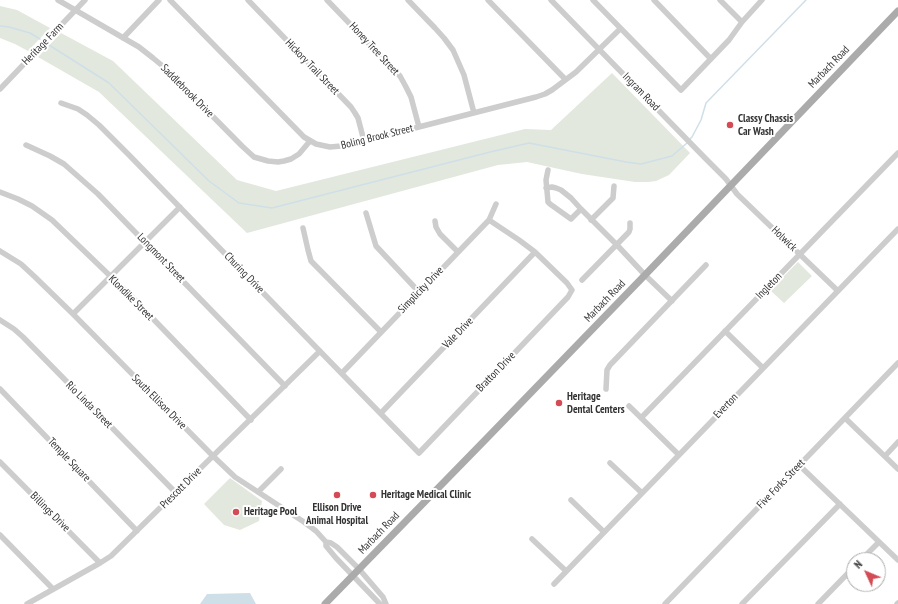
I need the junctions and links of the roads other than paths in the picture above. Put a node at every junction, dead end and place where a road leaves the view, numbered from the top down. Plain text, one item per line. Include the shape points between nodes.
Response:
1 (58, 0) edge
2 (85, 0) edge
3 (160, 0) edge
4 (170, 0) edge
5 (248, 0) edge
6 (327, 0) edge
7 (408, 0) edge
8 (488, 0) edge
9 (551, 0) edge
10 (593, 0) edge
11 (654, 0) edge
12 (720, 0) edge
13 (762, 0) edge
14 (75, 11) junction
15 (898, 11) edge
16 (742, 22) junction
17 (620, 28) junction
18 (123, 38) junction
19 (599, 50) junction
20 (711, 58) junction
21 (565, 79) junction
22 (0, 89) edge
23 (61, 103) dead end
24 (474, 113) junction
25 (419, 127) junction
26 (310, 141) junction
27 (364, 141) junction
28 (26, 145) dead end
29 (898, 153) edge
30 (548, 170) dead end
31 (614, 186) dead end
32 (730, 186) junction
33 (546, 188) junction
34 (0, 192) edge
35 (496, 204) dead end
36 (180, 207) junction
37 (581, 209) junction
38 (366, 212) dead end
39 (489, 220) junction
40 (591, 220) junction
41 (435, 221) dead end
42 (630, 223) dead end
43 (303, 228) dead end
44 (898, 229) edge
45 (145, 242) junction
46 (617, 245) junction
47 (0, 251) edge
48 (458, 252) junction
49 (535, 252) junction
50 (800, 254) junction
51 (706, 266) dead end
52 (645, 275) junction
53 (110, 277) junction
54 (582, 280) dead end
55 (838, 291) junction
56 (419, 292) junction
57 (672, 301) junction
58 (73, 314) junction
59 (0, 320) edge
60 (381, 332) junction
61 (725, 332) junction
62 (320, 351) junction
63 (898, 363) edge
64 (763, 368) junction
65 (342, 373) junction
66 (285, 386) junction
67 (0, 389) edge
68 (606, 389) dead end
69 (629, 406) dead end
70 (380, 413) junction
71 (641, 418) junction
72 (845, 418) junction
73 (250, 420) junction
74 (898, 442) edge
75 (419, 453) joint
76 (679, 455) junction
77 (213, 456) junction
78 (885, 456) junction
79 (0, 462) edge
80 (610, 463) dead end
81 (800, 465) junction
82 (281, 469) dead end
83 (898, 469) edge
84 (258, 492) junction
85 (176, 493) junction
86 (642, 493) junction
87 (571, 500) dead end
88 (840, 504) junction
89 (137, 531) junction
90 (604, 532) junction
91 (0, 535) edge
92 (532, 539) dead end
93 (326, 542) junction
94 (879, 542) junction
95 (341, 552) junction
96 (869, 552) edge
97 (336, 558) junction
98 (898, 560) edge
99 (100, 563) junction
100 (359, 569) junction
101 (566, 571) junction
102 (353, 575) junction
103 (846, 575) edge
104 (554, 584) dead end
105 (53, 589) junction
106 (27, 604) edge
107 (325, 604) edge
108 (380, 604) edge
109 (386, 604) edge
110 (665, 604) edge
111 (742, 604) edge
112 (818, 604) edge

1 - 14 street, Saddlebrook Drive
2 - 14 street, Heritage Farm
3 - 18 street
4 - 26 street, Boling Brook Street
5 - 27 street, Hickory Trail Street via 351,107 358,118
6 - 25 street, Honey Tree Street via 400,76 411,97
7 - 24 street via 453,50 464,76
8 - 21 street
9 - 19 street, Ingram Road
10 - 17 street
11 - 20 street
12 - 16 street
13 - 16 street
14 - 18 street, Saddlebrook Drive
14 - 22 street, Heritage Farm
15 - 32 main road, Marbach Road
16 - 20 street
17 - 19 street, Boling Brook Street
17 - 20 street via 680,90
18 - 26 street, Saddlebrook Drive via 161,65 254,157 271,162 284,161 299,154
19 - 21 street, Boling Brook Street
19 - 32 street, Ingram Road
21 - 24 street, Boling Brook Street via 545,94
23 - 36 street, Churing Drive via 78,110 99,125
24 - 25 street, Boling Brook Street
25 - 27 street, Boling Brook Street
26 - 27 street, Boling Brook Street via 333,148
28 - 45 street, Longmont Street via 64,164
29 - 50 street, Ingleton
30 - 33 street
31 - 40 street via 613,198
32 - 50 street, Holwick
32 - 52 main road, Marbach Road
33 - 37 street via 561,190
33 - 37 street via 548,202 571,218
34 - 53 street, Klondike Street via 42,212
35 - 39 street, Simplicity Drive
36 - 45 street
36 - 62 street, Churing Drive
37 - 40 street
38 - 56 street via 376,246
39 - 48 street, Simplicity Drive
39 - 49 street
40 - 46 street
41 - 48 street via 440,234
42 - 46 street via 629,232
43 - 60 street via 311,261
44 - 55 street, Everton
45 - 53 street
45 - 66 street, Longmont Street
46 - 52 street
46 - 54 street
47 - 58 street, South Ellison Drive via 21,264
48 - 56 street, Simplicity Drive
49 - 70 street, Vale Drive
49 - 75 street, Bratton Drive via 567,283 572,290 568,297
50 - 55 street, Holwick
50 - 61 street, Ingleton
51 - 57 street
52 - 57 street
52 - 100 main road, Marbach Road
53 - 58 street
53 - 73 street, Klondike Street
55 - 64 street, Everton
56 - 60 street, Simplicity Drive
57 - 68 street via 610,365 607,370
58 - 77 street, South Ellison Drive
59 - 85 street, Rio Linda Street via 23,337
60 - 65 street, Simplicity Drive
61 - 64 street
61 - 71 street, Ingleton
62 - 65 street, Churing Drive
62 - 66 street, Prescott Drive
63 - 72 street, Five Forks Street
64 - 76 street, Everton
65 - 70 street, Churing Drive
66 - 73 street, Prescott Drive
67 - 89 street, Temple Square
69 - 71 street
70 - 75 street, Churing Drive
71 - 76 street
72 - 78 street
72 - 81 street, Five Forks Street
73 - 77 street, Prescott Drive
74 - 78 street
76 - 86 street, Everton
77 - 84 street, South Ellison Drive via 235,477
77 - 85 street, Prescott Drive
78 - 83 street
79 - 99 street, Billings Drive
80 - 86 street
81 - 88 street
81 - 110 street, Five Forks Street
82 - 84 street
84 - 93 street, South Ellison Drive via 304,522
85 - 89 street, Prescott Drive
86 - 90 street, Everton
87 - 90 street
88 - 94 street
88 - 111 street
89 - 99 street, Prescott Drive
90 - 101 street, Everton
91 - 105 street
92 - 101 street
93 - 95 street, South Ellison Drive via 331,542
93 - 97 street, South Ellison Drive via 326,546
94 - 96 street
94 - 98 street
95 - 97 street
95 - 100 street, South Ellison Drive
97 - 102 street, South Ellison Drive
99 - 105 street, Prescott Drive
100 - 102 main road, Marbach Road
100 - 109 street, South Ellison Drive
101 - 104 street, Everton
102 - 107 main road, Marbach Road
102 - 108 street, South Ellison Drive
103 - 112 street
105 - 106 street, Prescott Drive

